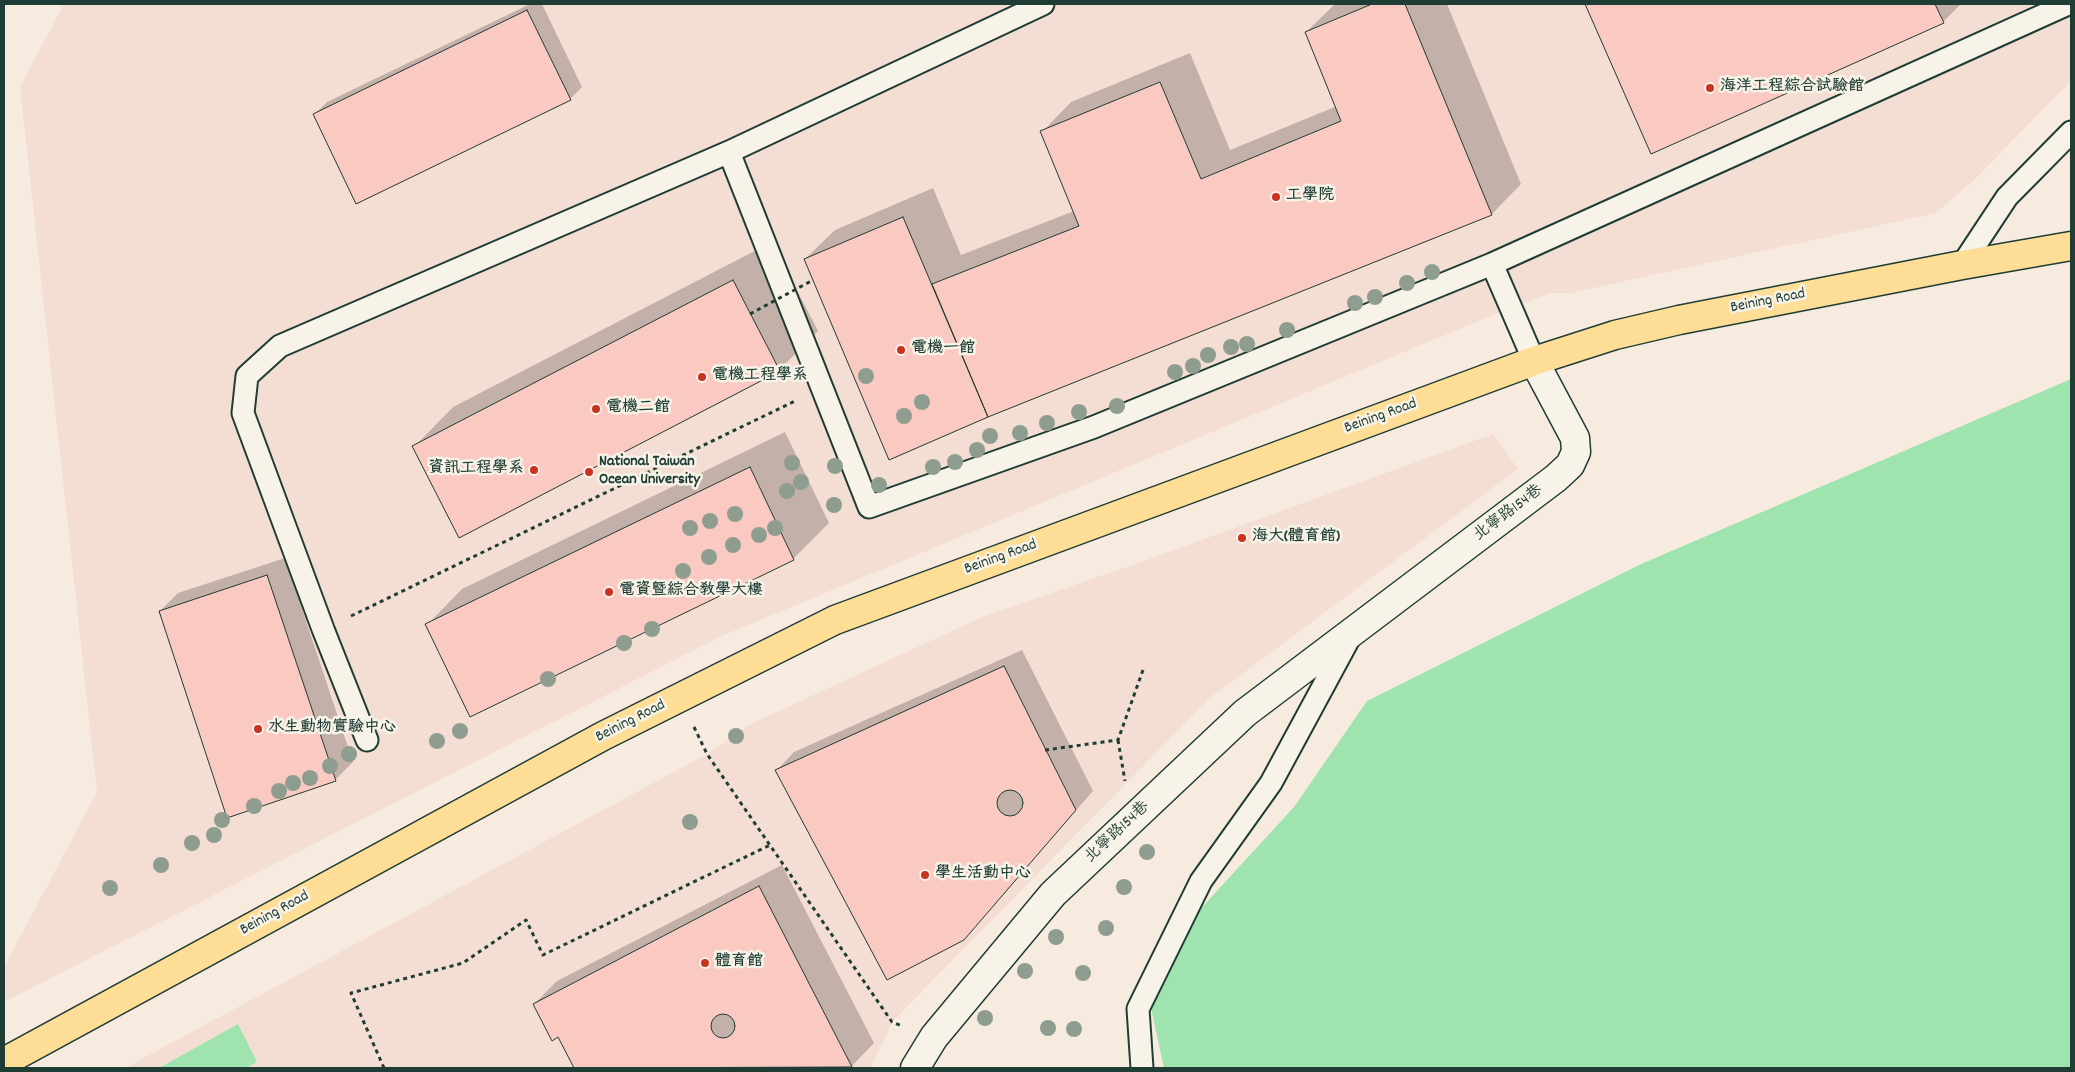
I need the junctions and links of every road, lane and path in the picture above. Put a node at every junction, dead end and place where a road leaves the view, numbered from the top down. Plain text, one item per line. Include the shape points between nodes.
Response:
1 (1043, 4) edge
2 (2068, 4) edge
3 (2071, 132) edge
4 (728, 152) junction
5 (2071, 246) edge
6 (1492, 264) junction
7 (1962, 265) junction
8 (813, 280) dead end
9 (750, 314) dead end
10 (1534, 361) junction
11 (822, 388) junction
12 (323, 629) junction
13 (1354, 630) junction
14 (1143, 670) dead end
15 (367, 740) dead end
16 (1045, 750) dead end
17 (707, 754) dead end
18 (770, 846) junction
19 (892, 1022) dead end
20 (4, 1062) edge
21 (384, 1068) edge
22 (915, 1068) edge
23 (1142, 1068) edge

1 - 4 lane
2 - 6 lane
3 - 7 lane via 2008,197
4 - 11 lane
4 - 12 lane via 280,346 247,376 243,413
5 - 7 main road, Beining Road
6 - 10 lane
6 - 11 lane via 1094,427 869,507
7 - 10 main road, Beining Road via 1679,320 1615,335
8 - 9 path, bridge
10 - 13 street, 北寧路154巷 via 1575,438 1576,452 1570,465
10 - 20 main road, Beining Road via 835,620 603,736
11 - 12 path
12 - 15 lane
13 - 22 street, 北寧路154巷 via 1245,713 1053,894 934,1037
13 - 23 lane, 北寧路154巷 via 1271,783 1201,881 1138,1009
14 - 16 path via 1118,740
17 - 18 path
18 - 19 path
18 - 21 path via 543,955 526,920 463,963 351,993

